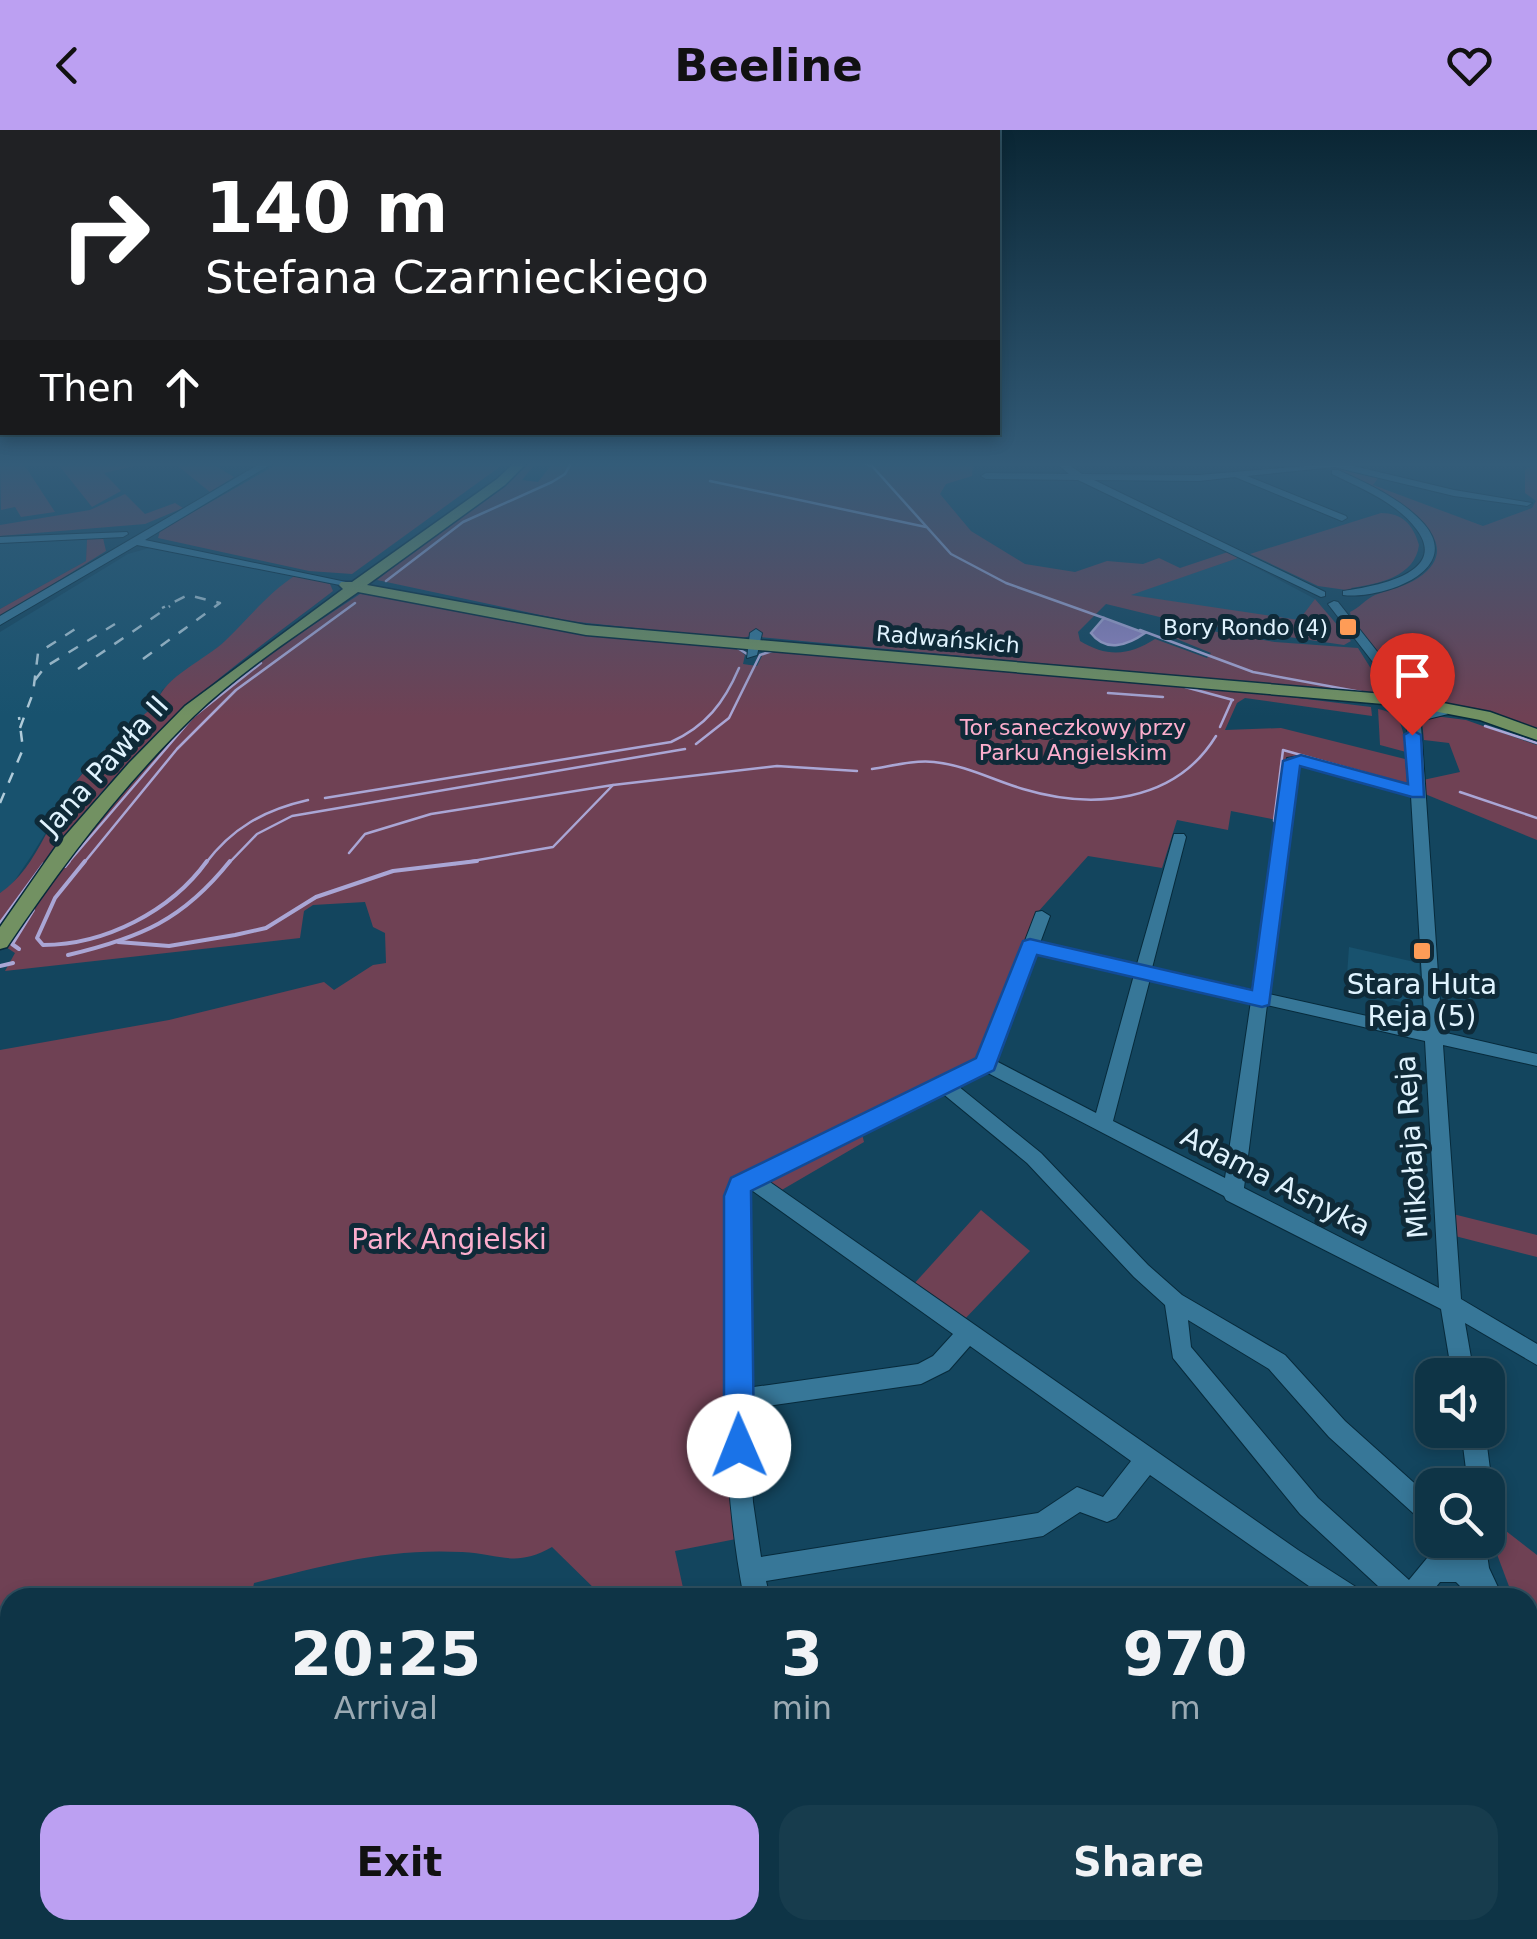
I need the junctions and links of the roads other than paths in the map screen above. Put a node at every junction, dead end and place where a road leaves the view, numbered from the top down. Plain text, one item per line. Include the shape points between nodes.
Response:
1 (119, 547) edge
2 (177, 547) edge
3 (402, 547) edge
4 (406, 547) edge
5 (1228, 547) edge
6 (1430, 547) edge
7 (357, 581) junction
8 (1347, 600) junction
9 (0, 621) edge
10 (1406, 710) junction
11 (1537, 737) edge
12 (1418, 793) junction
13 (1178, 837) dead end
14 (1042, 916) dead end
15 (0, 942) edge
16 (1030, 946) junction
17 (1143, 972) junction
18 (1262, 1000) junction
19 (1434, 1039) junction
20 (1537, 1060) edge
21 (986, 1064) junction
22 (942, 1083) junction
23 (1102, 1126) junction
24 (749, 1178) junction
25 (1234, 1194) junction
26 (1176, 1300) junction
27 (1451, 1304) junction
28 (970, 1332) junction
29 (1537, 1355) edge
30 (1460, 1358) edge
31 (738, 1400) junction
32 (1148, 1459) junction
33 (1415, 1499) edge
34 (1449, 1558) edge
35 (1472, 1558) edge
36 (750, 1570) junction
37 (1431, 1572) junction
38 (754, 1588) edge
39 (1335, 1588) edge
40 (1400, 1588) edge
41 (1419, 1588) edge
42 (1481, 1588) edge
43 (1486, 1588) edge

1 - 9 street
2 - 7 street
3 - 7 main road, Jana Pawła II
4 - 7 main road, Jana Pawła II
5 - 8 street, Mikołaja Reja
6 - 8 street via 1424,565 1406,579
7 - 10 main road, Radwańskich via 536,623 1281,691
7 - 15 main road, Jana Pawła II via 204,698 146,755 45,874
8 - 10 street, Mikołaja Reja
10 - 11 main road, Radwańskich via 1484,716
10 - 12 street, Mikołaja Reja
12 - 18 street via 1292,761
12 - 19 street, Mikołaja Reja
13 - 17 street
14 - 16 street
16 - 17 street
16 - 21 street
17 - 18 street
17 - 23 street
18 - 19 street
18 - 25 street
19 - 20 street
19 - 27 street, Mikołaja Reja
21 - 22 street
21 - 23 street, Adama Asnyka
22 - 24 street
22 - 26 street via 1034,1158
23 - 25 street, Adama Asnyka
24 - 28 street
24 - 31 street via 736,1196
25 - 27 street, Adama Asnyka
26 - 33 street via 1277,1362 1338,1430
26 - 40 street via 1182,1351 1309,1506
27 - 29 street, Adama Asnyka
27 - 30 street, Mikołaja Reja
28 - 31 street via 941,1363 920,1374
28 - 32 street
31 - 36 street
32 - 36 street via 1107,1510 1077,1499 1044,1524
32 - 39 street
34 - 37 street
35 - 43 street
36 - 38 street
37 - 41 street
37 - 42 street via 1461,1570

